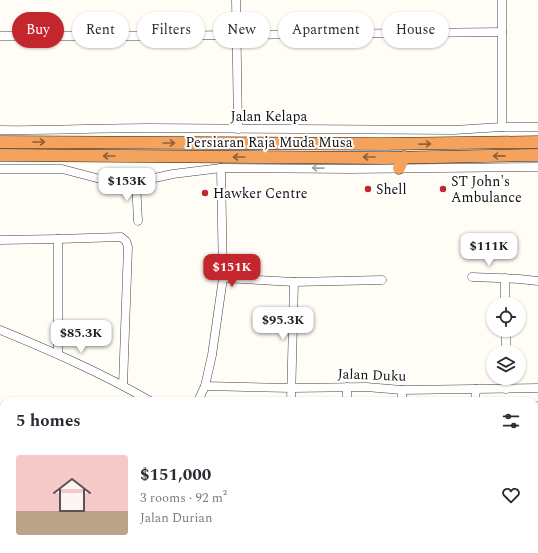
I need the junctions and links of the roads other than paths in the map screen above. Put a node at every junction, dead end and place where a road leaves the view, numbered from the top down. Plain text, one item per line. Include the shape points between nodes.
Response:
1 (236, 0) edge
2 (502, 0) edge
3 (236, 12) edge
4 (502, 32) junction
5 (213, 35) edge
6 (270, 35) edge
7 (0, 36) edge
8 (236, 48) edge
9 (502, 127) junction
10 (538, 127) edge
11 (238, 129) junction
12 (0, 130) edge
13 (0, 142) edge
14 (538, 142) edge
15 (0, 155) edge
16 (538, 155) edge
17 (402, 163) junction
18 (538, 167) edge
19 (221, 168) junction
20 (0, 169) edge
21 (136, 182) junction
22 (138, 221) dead end
23 (58, 239) junction
24 (0, 240) edge
25 (472, 277) dead end
26 (223, 278) junction
27 (505, 278) junction
28 (382, 280) dead end
29 (538, 281) edge
30 (294, 282) junction
31 (506, 297) edge
32 (0, 330) edge
33 (58, 354) junction
34 (123, 385) junction
35 (506, 385) edge
36 (205, 386) junction
37 (348, 387) junction
38 (292, 388) junction
39 (538, 388) edge
40 (476, 389) junction
41 (506, 389) junction
42 (402, 390) junction
43 (143, 397) edge
44 (200, 397) edge
45 (291, 397) edge
46 (347, 397) edge
47 (402, 397) edge
48 (475, 397) edge

1 - 3 street
2 - 4 street
4 - 6 street
4 - 9 street
5 - 7 street
8 - 11 street
9 - 10 street, Jalan Kelapa
9 - 11 street, Jalan Kelapa via 454,130
11 - 12 street, Jalan Kelapa
13 -> 14 highway, Persiaran Raja Muda Musa
17 -> 15 highway, Persiaran Raja Muda Musa
16 -> 17 highway, Persiaran Raja Muda Musa
17 - 18 street
17 -> 19 street
19 - 21 street
19 - 26 street
20 - 21 street via 62,169 108,181
21 - 22 street
23 - 24 street
23 - 33 street
23 - 34 street via 121,238 126,241 128,248
25 - 27 street
26 - 30 street
26 - 36 street
27 - 29 street
27 - 31 street
28 - 30 street
30 - 38 street
32 - 33 street
33 - 34 street
34 - 43 street
35 - 41 street
36 - 38 street, Jalan Duku
36 - 44 street
37 - 38 street, Jalan Duku
37 - 42 street, Jalan Duku
37 - 46 street
38 - 45 street
39 - 41 street, Jalan Duku
40 - 41 street, Jalan Duku
40 - 42 street, Jalan Duku
40 - 48 street
42 - 47 street

